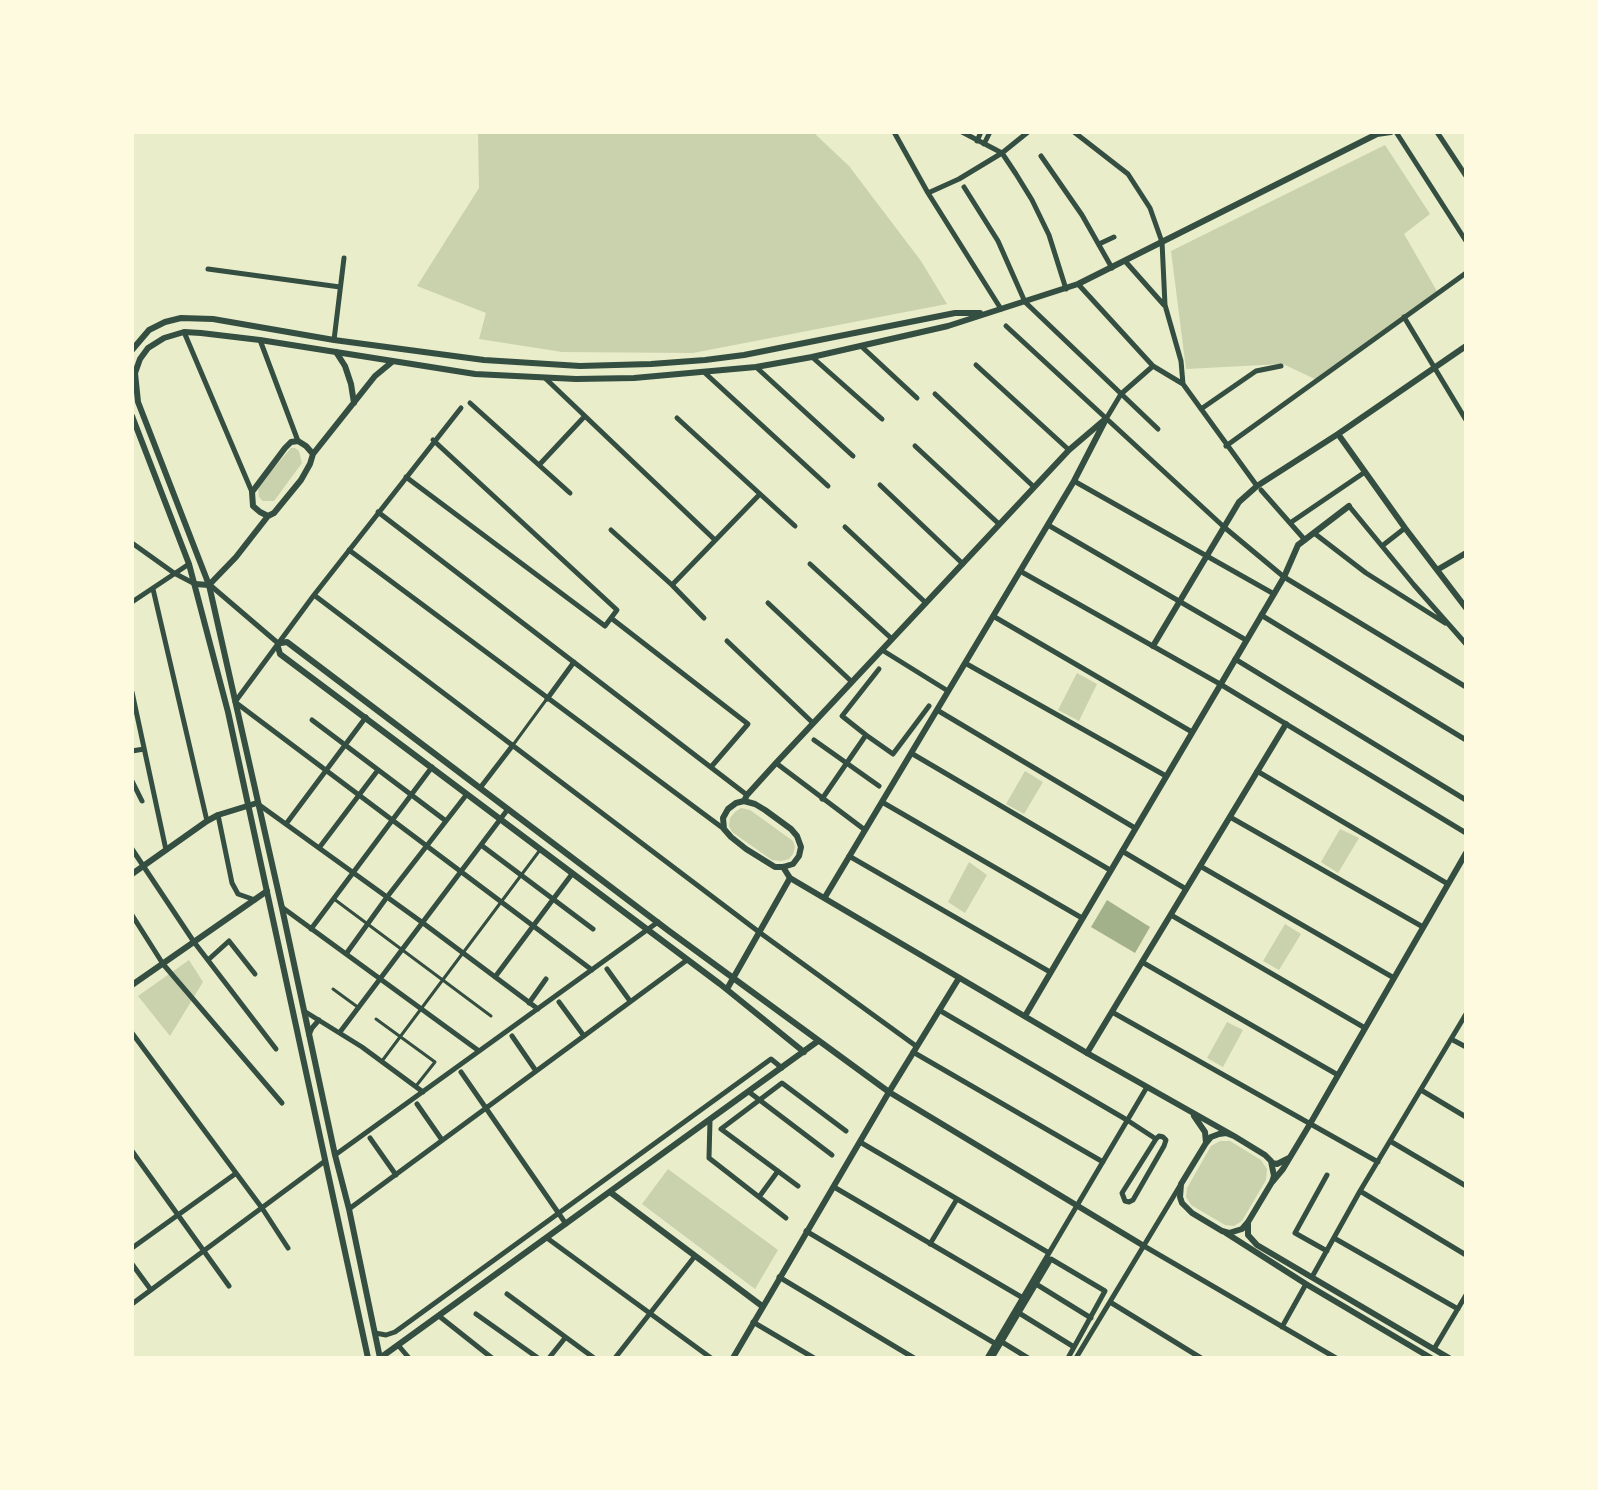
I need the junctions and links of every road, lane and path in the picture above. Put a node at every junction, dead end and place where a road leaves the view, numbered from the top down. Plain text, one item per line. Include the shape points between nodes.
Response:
1 (894, 132) edge
2 (962, 132) edge
3 (981, 132) edge
4 (990, 132) edge
5 (1028, 132) edge
6 (1074, 132) edge
7 (1394, 132) edge
8 (1437, 132) edge
9 (977, 141) junction
10 (984, 144) junction
11 (1002, 153) junction
12 (1041, 156) dead end
13 (1463, 166) edge
14 (1466, 176) edge
15 (964, 187) dead end
16 (928, 193) junction
17 (1114, 237) dead end
18 (1466, 241) edge
19 (1162, 242) junction
20 (1099, 244) junction
21 (344, 258) dead end
22 (1125, 261) junction
23 (1112, 268) junction
24 (208, 269) dead end
25 (1466, 273) edge
26 (1078, 284) junction
27 (340, 287) junction
28 (1066, 289) junction
29 (1025, 302) junction
30 (1165, 305) junction
31 (1001, 309) junction
32 (987, 313) junction
33 (1404, 317) junction
34 (1006, 326) dead end
35 (184, 332) junction
36 (260, 340) junction
37 (334, 340) junction
38 (861, 346) junction
39 (1466, 346) edge
40 (132, 350) edge
41 (336, 352) junction
42 (812, 357) junction
43 (392, 362) junction
44 (976, 365) dead end
45 (1153, 366) junction
46 (1281, 366) dead end
47 (756, 367) junction
48 (1434, 368) junction
49 (705, 373) junction
50 (545, 378) junction
51 (1183, 384) junction
52 (935, 394) dead end
53 (1121, 394) junction
54 (917, 398) dead end
55 (354, 403) junction
56 (470, 403) dead end
57 (135, 404) edge
58 (461, 408) dead end
59 (1201, 409) junction
60 (132, 416) edge
61 (584, 417) junction
62 (677, 418) dead end
63 (882, 419) dead end
64 (1106, 419) junction
65 (1466, 420) edge
66 (1158, 429) dead end
67 (1338, 434) junction
68 (433, 440) junction
69 (298, 441) junction
70 (915, 446) dead end
71 (1226, 446) junction
72 (1069, 450) junction
73 (313, 454) junction
74 (853, 456) dead end
75 (540, 464) junction
76 (1365, 472) junction
77 (406, 477) junction
78 (1074, 481) junction
79 (880, 485) dead end
80 (828, 486) dead end
81 (1034, 487) junction
82 (1259, 488) junction
83 (252, 492) junction
84 (570, 493) dead end
85 (760, 494) junction
86 (1349, 506) joint
87 (378, 512) junction
88 (268, 516) junction
89 (1290, 523) junction
90 (999, 524) junction
91 (1048, 525) junction
92 (795, 526) dead end
93 (845, 527) dead end
94 (1224, 527) junction
95 (1405, 528) junction
96 (611, 530) dead end
97 (1314, 533) junction
98 (715, 540) junction
99 (1305, 540) junction
100 (132, 543) edge
101 (1382, 546) junction
102 (349, 550) junction
103 (1466, 553) edge
104 (1207, 557) junction
105 (189, 564) junction
106 (810, 564) dead end
107 (963, 564) junction
108 (1437, 570) junction
109 (1020, 571) junction
110 (174, 573) junction
111 (1284, 577) junction
112 (195, 584) junction
113 (209, 585) junction
114 (672, 585) junction
115 (153, 589) junction
116 (1274, 594) junction
117 (314, 595) junction
118 (1179, 601) junction
119 (132, 602) edge
120 (768, 603) dead end
121 (926, 603) junction
122 (1466, 608) edge
123 (1261, 615) junction
124 (993, 616) junction
125 (611, 618) junction
126 (704, 618) dead end
127 (1451, 626) junction
128 (892, 639) junction
129 (1246, 640) junction
130 (727, 641) dead end
131 (1466, 644) edge
132 (279, 645) junction
133 (1153, 646) junction
134 (882, 650) junction
135 (1235, 659) junction
136 (574, 662) junction
137 (965, 663) junction
138 (879, 669) dead end
139 (852, 682) junction
140 (1220, 684) junction
141 (1466, 687) edge
142 (948, 691) junction
143 (132, 692) edge
144 (547, 699) junction
145 (235, 702) junction
146 (929, 706) dead end
147 (937, 710) junction
148 (366, 717) junction
149 (312, 720) dead end
150 (813, 723) junction
151 (1286, 724) junction
152 (1192, 732) junction
153 (141, 733) junction
154 (132, 734) edge
155 (866, 735) junction
156 (814, 740) dead end
157 (1466, 740) edge
158 (346, 745) junction
159 (513, 745) junction
160 (144, 749) junction
161 (132, 751) edge
162 (911, 753) junction
163 (776, 763) junction
164 (847, 764) junction
165 (432, 767) junction
166 (711, 767) junction
167 (378, 770) junction
168 (327, 771) junction
169 (1256, 771) junction
170 (1166, 776) junction
171 (132, 781) edge
172 (879, 786) dead end
173 (480, 788) junction
174 (467, 794) junction
175 (360, 795) junction
176 (412, 795) junction
177 (745, 798) junction
178 (822, 799) junction
179 (1466, 800) edge
180 (142, 801) dead end
181 (882, 802) junction
182 (257, 803) junction
183 (249, 805) junction
184 (508, 809) junction
185 (218, 815) junction
186 (1230, 817) junction
187 (500, 819) junction
188 (393, 820) junction
189 (207, 821) junction
190 (446, 821) junction
191 (286, 824) junction
192 (1135, 828) junction
193 (724, 829) junction
194 (865, 830) junction
195 (1466, 833) edge
196 (481, 845) junction
197 (427, 846) junction
198 (319, 848) junction
199 (132, 849) edge
200 (166, 850) junction
201 (540, 850) junction
202 (1122, 851) junction
203 (1466, 853) edge
204 (849, 856) junction
205 (144, 866) junction
206 (1200, 866) junction
207 (783, 867) junction
208 (1110, 870) junction
209 (461, 871) junction
210 (354, 873) junction
211 (132, 874) edge
212 (572, 874) junction
213 (520, 876) junction
214 (790, 878) junction
215 (1448, 884) junction
216 (1186, 889) junction
217 (267, 891) junction
218 (387, 897) junction
219 (825, 897) junction
220 (334, 899) junction
221 (553, 899) junction
222 (255, 900) junction
223 (501, 902) junction
224 (282, 908) junction
225 (132, 915) edge
226 (1171, 915) junction
227 (1082, 918) junction
228 (658, 922) junction
229 (423, 923) junction
230 (367, 924) junction
231 (533, 926) junction
232 (1423, 927) junction
233 (311, 929) junction
234 (593, 929) dead end
235 (647, 930) junction
236 (759, 932) junction
237 (194, 942) junction
238 (403, 951) junction
239 (463, 953) junction
240 (346, 954) junction
241 (208, 960) junction
242 (687, 960) junction
243 (1142, 962) junction
244 (163, 964) junction
245 (607, 969) dead end
246 (592, 970) junction
247 (1050, 972) junction
248 (255, 974) dead end
249 (495, 977) junction
250 (733, 978) junction
251 (959, 978) junction
252 (1394, 978) junction
253 (546, 979) dead end
254 (381, 980) junction
255 (442, 981) junction
256 (132, 985) edge
257 (333, 989) dead end
258 (727, 989) junction
259 (630, 1001) junction
260 (559, 1002) dead end
261 (529, 1003) junction
262 (359, 1008) junction
263 (421, 1009) junction
264 (538, 1009) junction
265 (939, 1010) junction
266 (303, 1011) junction
267 (1112, 1012) junction
268 (1466, 1014) edge
269 (491, 1016) dead end
270 (1025, 1016) junction
271 (376, 1019) dead end
272 (319, 1020) junction
273 (1365, 1028) junction
274 (340, 1032) junction
275 (132, 1033) edge
276 (309, 1036) junction
277 (512, 1036) dead end
278 (584, 1036) junction
279 (400, 1037) junction
280 (1451, 1039) junction
281 (818, 1041) junction
282 (1466, 1047) edge
283 (276, 1049) dead end
284 (915, 1049) junction
285 (479, 1051) junction
286 (804, 1052) junction
287 (1087, 1053) junction
288 (381, 1061) junction
289 (782, 1068) junction
290 (536, 1071) junction
291 (461, 1072) dead end
292 (1338, 1075) junction
293 (416, 1086) junction
294 (1147, 1087) junction
295 (1421, 1090) junction
296 (423, 1092) junction
297 (749, 1092) junction
298 (889, 1092) junction
299 (760, 1101) junction
300 (282, 1103) dead end
301 (417, 1104) dead end
302 (485, 1108) junction
303 (1189, 1111) junction
304 (1466, 1117) edge
305 (710, 1120) junction
306 (1127, 1120) junction
307 (1310, 1124) junction
308 (846, 1131) dead end
309 (1234, 1136) junction
310 (370, 1138) dead end
311 (1156, 1139) junction
312 (442, 1140) junction
313 (1390, 1141) junction
314 (860, 1142) junction
315 (1206, 1143) junction
316 (132, 1151) edge
317 (335, 1155) junction
318 (832, 1155) dead end
319 (1289, 1158) junction
320 (325, 1161) junction
321 (1103, 1162) junction
322 (1378, 1162) junction
323 (1272, 1163) junction
324 (778, 1171) junction
325 (235, 1174) junction
326 (396, 1175) junction
327 (1327, 1175) dead end
328 (1272, 1182) junction
329 (1181, 1184) junction
330 (798, 1186) dead end
331 (1466, 1186) edge
332 (834, 1187) junction
333 (1360, 1191) junction
334 (610, 1192) junction
335 (759, 1197) junction
336 (957, 1199) junction
337 (1078, 1205) junction
338 (262, 1208) junction
339 (349, 1209) junction
340 (558, 1213) junction
341 (178, 1215) junction
342 (786, 1218) dead end
343 (1248, 1222) junction
344 (566, 1224) junction
345 (806, 1231) junction
346 (1222, 1231) junction
347 (547, 1238) junction
348 (1334, 1238) junction
349 (930, 1244) junction
350 (1144, 1246) junction
351 (132, 1248) edge
352 (288, 1248) dead end
353 (204, 1251) junction
354 (1327, 1251) junction
355 (1049, 1253) junction
356 (1466, 1255) edge
357 (695, 1256) junction
358 (132, 1264) edge
359 (779, 1277) junction
360 (1312, 1277) junction
361 (1036, 1284) junction
362 (1306, 1284) junction
363 (229, 1286) dead end
364 (151, 1290) junction
365 (507, 1294) dead end
366 (1466, 1295) edge
367 (1023, 1298) junction
368 (1110, 1302) junction
369 (132, 1304) edge
370 (762, 1306) junction
371 (1458, 1309) junction
372 (650, 1313) junction
373 (1019, 1313) junction
374 (476, 1314) dead end
375 (439, 1316) junction
376 (1091, 1318) junction
377 (753, 1322) junction
378 (407, 1323) junction
379 (1282, 1327) junction
380 (375, 1333) junction
381 (565, 1338) junction
382 (407, 1339) junction
383 (999, 1343) junction
384 (398, 1345) junction
385 (1074, 1347) junction
386 (1434, 1349) junction
387 (1073, 1357) edge
388 (368, 1358) edge
389 (380, 1358) edge
390 (409, 1358) edge
391 (492, 1358) edge
392 (538, 1358) edge
393 (549, 1358) edge
394 (594, 1358) edge
395 (615, 1358) edge
396 (711, 1358) edge
397 (733, 1358) edge
398 (814, 1358) edge
399 (914, 1358) edge
400 (990, 1358) edge
401 (1028, 1358) edge
402 (1201, 1358) edge
403 (1336, 1358) edge
404 (1430, 1358) edge
405 (1449, 1358) edge

1 - 16 street
2 - 9 street
3 - 9 street
4 - 10 street
5 - 11 street
6 - 19 street via 1128,174 1150,208
7 - 18 street
7 - 19 street via 1377,134
8 - 13 street
9 - 10 street
10 - 11 street
11 - 16 street
11 - 28 street via 1049,235
12 - 20 street
13 - 14 street
15 - 29 street via 998,241
16 - 31 street
17 - 20 street
19 - 22 street
19 - 30 street
20 - 23 street
21 - 27 street
22 - 23 street
22 - 30 street
23 - 26 street
24 - 27 street
25 - 33 street
26 - 28 street
26 - 45 street
27 - 37 street
28 - 29 street
29 - 31 street
29 - 53 street
30 - 51 street
31 - 32 street
32 - 37 street via 955,313 744,355 651,364 484,360
32 - 38 street
33 - 48 street
33 - 71 street
34 - 64 street
35 - 36 street
35 - 57 street via 164,338 140,359
35 - 83 street
36 - 41 street
36 - 69 street
37 - 40 street via 181,318 149,330
38 - 42 street
38 - 54 street
39 - 48 street
41 - 43 street
41 - 55 street
42 - 47 street
42 - 63 street
43 - 50 street
43 - 55 street
44 - 72 street
45 - 51 street
45 - 53 street
46 - 59 street via 1256,371
47 - 49 street
47 - 74 street
48 - 65 street
48 - 67 street
49 - 50 street
49 - 80 street
50 - 61 street
51 - 59 street
52 - 81 street
53 - 64 street
53 - 66 street
55 - 73 street
56 - 75 street
57 - 113 street
58 - 68 street
59 - 71 street
60 - 105 street
61 - 75 street
61 - 98 street
62 - 85 street
64 - 72 street
64 - 78 street
64 - 94 street
67 - 76 street
67 - 82 street
68 - 77 street
68 - 125 street via 617,610
69 - 73 street
69 - 83 street via 285,448
70 - 90 street
71 - 82 street
72 - 81 street
73 - 88 street via 301,480
75 - 84 street
76 - 89 street
76 - 95 street
77 - 87 street
77 - 125 street via 605,626
78 - 91 street
78 - 104 street
79 - 107 street
81 - 90 street
82 - 89 street
82 - 94 street via 1239,502
83 - 88 street via 253,506
85 - 92 street
85 - 98 street
86 - 97 street
86 - 101 street
87 - 102 street
87 - 136 street
88 - 113 street
89 - 99 street
90 - 107 street
91 - 109 street
91 - 118 street
93 - 121 street
94 - 104 street
94 - 111 street
95 - 101 street
95 - 108 street
96 - 114 street
97 - 99 street
97 - 127 street
98 - 114 street
99 - 111 street
100 - 110 street
101 - 127 street
102 - 117 street
102 - 144 street
103 - 108 street
104 - 116 street
104 - 118 street
105 - 110 street
105 - 112 street
106 - 128 street
107 - 121 street
108 - 122 street
109 - 124 street
109 - 133 street
110 - 112 street
110 - 115 street
111 - 116 street
111 - 141 street
112 - 113 street
112 - 183 street
113 - 132 street
113 - 145 street
114 - 126 street
115 - 119 street
115 - 189 street
116 - 123 street
117 - 132 street
117 - 159 street
118 - 129 street
118 - 133 street
120 - 139 street
121 - 128 street
123 - 129 street
123 - 157 street
124 - 137 street
124 - 152 street
125 - 166 street via 748,724
127 - 131 street
128 - 134 street
129 - 135 street
130 - 150 street
132 - 145 street
132 - 148 street via 280,654
132 - 173 street via 287,642
133 - 140 street
134 - 139 street
134 - 142 street
135 - 140 street
135 - 179 street
136 - 144 street
136 - 166 street
137 - 142 street
137 - 170 street
138 - 155 street via 842,716
139 - 150 street
140 - 151 street
140 - 152 street
142 - 147 street
143 - 153 street
144 - 159 street
144 - 193 street
145 - 168 street
145 - 182 street
146 - 155 street via 893,754
147 - 162 street
147 - 192 street
148 - 158 street
148 - 165 street
149 - 158 street
150 - 163 street
151 - 169 street
151 - 195 street
152 - 170 street
153 - 154 street
153 - 160 street
155 - 164 street
156 - 164 street
158 - 167 street
158 - 168 street
159 - 173 street
159 - 236 street
160 - 161 street
160 - 200 street
162 - 181 street
162 - 208 street
163 - 177 street
163 - 178 street
164 - 172 street
164 - 178 street
165 - 174 street
165 - 176 street
166 - 177 street
167 - 175 street
167 - 176 street
168 - 175 street
168 - 191 street
169 - 186 street
169 - 215 street
170 - 192 street
171 - 180 street
173 - 184 street
174 - 187 street
174 - 190 street
175 - 188 street
175 - 198 street
176 - 188 street
176 - 190 street
177 - 193 street via 728,809
177 - 207 street via 797,836 799,856
178 - 194 street
181 - 194 street
181 - 227 street
182 - 183 street
182 - 191 street
182 - 224 street
183 - 185 street
183 - 217 street
184 - 187 street
184 - 228 street
185 - 189 street
185 - 222 street via 232,883 238,894
186 - 206 street
186 - 232 street
187 - 196 street
187 - 201 street
188 - 197 street
188 - 210 street
189 - 200 street
190 - 197 street
191 - 198 street
192 - 202 street
193 - 207 street via 761,860
194 - 204 street
196 - 209 street
196 - 213 street
197 - 209 street
197 - 218 street
198 - 210 street
199 - 205 street
200 - 205 street
201 - 212 street
201 - 213 street
202 - 208 street
202 - 216 street
203 - 215 street
204 - 219 street
204 - 247 street
205 - 211 street
205 - 237 street
206 - 216 street
206 - 252 street
207 - 214 street
208 - 227 street
209 - 223 street
209 - 229 street
210 - 218 street
210 - 220 street
212 - 221 street
212 - 235 street
213 - 221 street
213 - 223 street
214 - 219 street
214 - 236 street
215 - 232 street
216 - 226 street
217 - 222 street
217 - 320 street
218 - 229 street
218 - 230 street
219 - 251 street
220 - 230 street
220 - 233 street
221 - 231 street
221 - 234 street
222 - 237 street
223 - 231 street
223 - 239 street
224 - 233 street
224 - 266 street
225 - 244 street
226 - 243 street
226 - 273 street
227 - 247 street
228 - 235 street
228 - 250 street
229 - 238 street
229 - 239 street
230 - 238 street
230 - 240 street
231 - 246 street
231 - 249 street
232 - 252 street
233 - 240 street
235 - 242 street
235 - 246 street
236 - 250 street
236 - 284 street
237 - 241 street
237 - 244 street
238 - 254 street
238 - 255 street
239 - 249 street
239 - 255 street
240 - 254 street
241 - 248 street via 229,941
241 - 283 street
242 - 258 street
242 - 259 street
243 - 267 street
243 - 292 street
244 - 256 street
244 - 300 street
245 - 259 street
246 - 264 street
247 - 270 street
249 - 261 street
250 - 258 street
250 - 281 street
251 - 265 street
251 - 270 street
252 - 273 street
253 - 261 street
254 - 262 street
254 - 263 street
255 - 263 street
255 - 269 street
257 - 262 street
258 - 286 street
259 - 278 street
260 - 278 street
261 - 264 street
262 - 274 street
263 - 279 street
263 - 285 street
264 - 285 street
265 - 284 street
265 - 306 street
266 - 272 street
266 - 276 street
267 - 287 street
267 - 307 street
268 - 280 street
270 - 287 street
271 - 279 street
272 - 274 street
272 - 276 street
273 - 292 street
274 - 288 street
275 - 325 street
276 - 317 street
277 - 290 street
278 - 290 street
279 - 288 street
279 - 293 street via 435,1062
280 - 282 street
280 - 295 street
281 - 286 street
281 - 298 street
284 - 298 street
284 - 321 street
285 - 296 street
286 - 289 street
287 - 294 street
288 - 293 street
289 - 297 street
289 - 340 street via 771,1059
290 - 302 street
291 - 302 street
292 - 307 street
293 - 296 street
294 - 303 street
294 - 306 street
295 - 304 street
295 - 313 street
296 - 317 street
297 - 299 street
297 - 305 street
298 - 314 street
298 - 337 street
299 - 308 street via 782,1083
299 - 318 street
299 - 324 street via 721,1129
301 - 312 street
302 - 312 street
302 - 340 street
303 - 309 street
303 - 315 street via 1202,1126
305 - 334 street
305 - 335 street via 709,1158
306 - 311 street
306 - 321 street
307 - 319 street
307 - 322 street
309 - 315 street via 1219,1134
309 - 323 street
310 - 326 street
311 - 311 street via 1122,1193 1125,1201 1133,1200 1164,1146 1163,1137
312 - 326 street
313 - 322 street
313 - 331 street
314 - 332 street
314 - 336 street
315 - 329 street
316 - 341 street
317 - 320 street
317 - 339 street
319 - 323 street
319 - 328 street
320 - 338 street
320 - 388 street
321 - 337 street
322 - 333 street
323 - 328 street
324 - 330 street
324 - 335 street
325 - 338 street
325 - 341 street
326 - 339 street
327 - 354 street via 1295,1233
328 - 343 street
329 - 346 street via 1186,1208
329 - 350 street
332 - 345 street
332 - 349 street
333 - 348 street
333 - 356 street
334 - 344 street
334 - 357 street
335 - 342 street
336 - 349 street
336 - 355 street
337 - 350 street
337 - 355 street
338 - 352 street
338 - 353 street
339 - 380 street
340 - 344 street
340 - 378 street
341 - 351 street
341 - 353 street
343 - 346 street via 1236,1231
343 - 360 street via 1251,1240
344 - 347 street
345 - 359 street
345 - 383 street
346 - 362 street
347 - 372 street
347 - 375 street
348 - 354 street
348 - 371 street
349 - 367 street
350 - 368 street
350 - 379 street
353 - 363 street
353 - 364 street
354 - 360 street
355 - 367 street
357 - 370 street
357 - 372 street
358 - 364 street
359 - 370 street
359 - 399 street
360 - 386 street
361 - 373 street
361 - 376 street
361 - 376 street via 1051,1259 1105,1291
362 - 379 street
362 - 404 street
364 - 369 street
365 - 381 street
366 - 371 street
367 - 383 street
368 - 387 street
368 - 402 street
370 - 377 street
371 - 386 street
372 - 395 street
372 - 396 street
373 - 383 street
373 - 385 street
374 - 392 street
375 - 382 street
375 - 391 street
376 - 385 street
377 - 397 street
377 - 398 street
378 - 380 street via 386,1335
378 - 382 street
379 - 403 street
380 - 389 street
381 - 393 street
381 - 394 street
382 - 384 street
383 - 400 street
383 - 401 street
384 - 389 street
384 - 390 street
385 - 387 street
386 - 405 street

